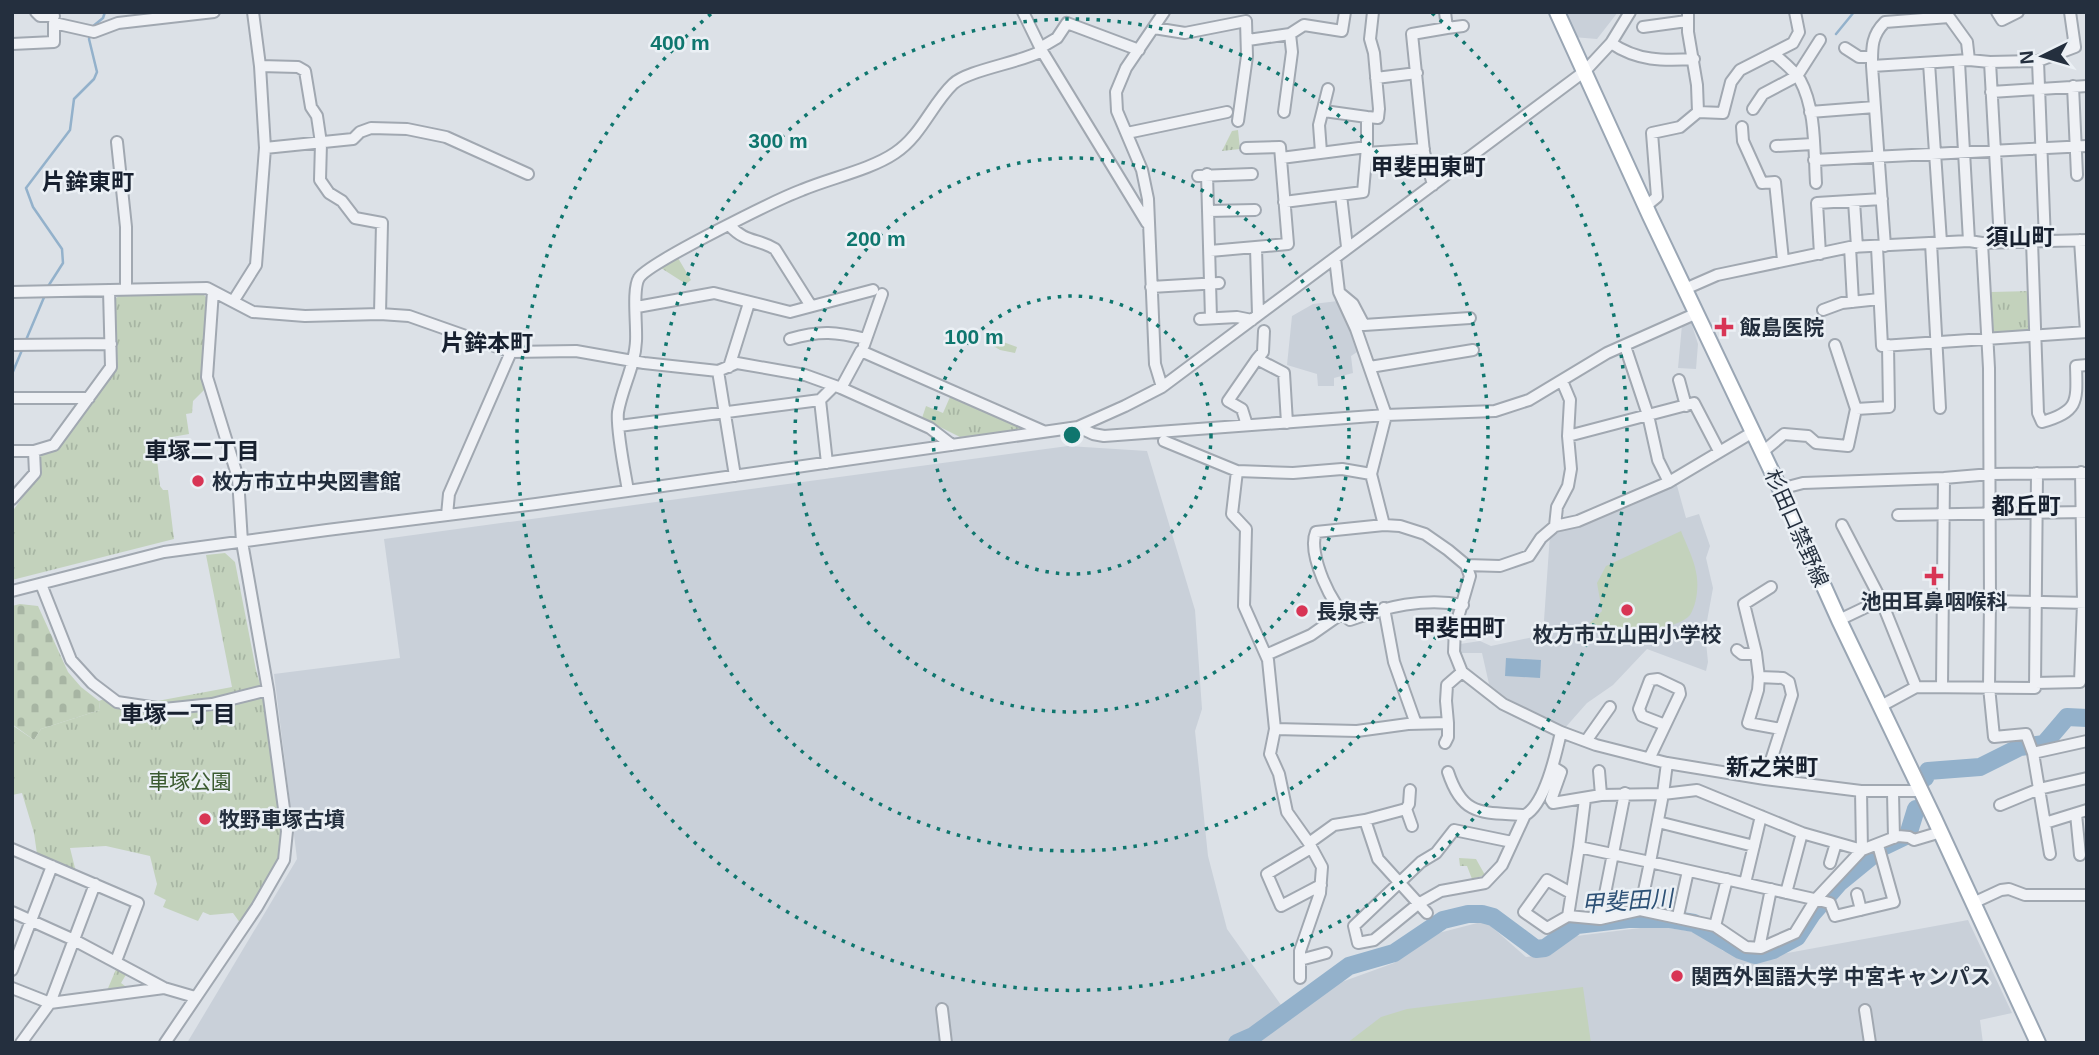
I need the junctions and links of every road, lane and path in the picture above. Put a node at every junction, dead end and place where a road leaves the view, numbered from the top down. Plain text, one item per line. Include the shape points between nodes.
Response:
1 (36, 12) edge
2 (214, 12) edge
3 (253, 12) edge
4 (1023, 12) edge
5 (1032, 12) edge
6 (1164, 12) edge
7 (1345, 12) edge
8 (1373, 12) edge
9 (1446, 12) edge
10 (1557, 12) edge
11 (1630, 12) edge
12 (1795, 12) edge
13 (1997, 12) edge
14 (2018, 12) edge
15 (2070, 12) edge
16 (1921, 15) edge
17 (1952, 15) edge
18 (54, 17) edge
19 (1246, 17) edge
20 (1687, 17) edge
21 (1463, 26) dead end
22 (1643, 27) dead end
23 (1030, 28) junction
24 (1154, 28) junction
25 (1447, 28) junction
26 (1290, 34) junction
27 (1248, 40) junction
28 (1820, 40) dead end
29 (1611, 43) junction
30 (12, 44) edge
31 (1845, 48) dead end
32 (1041, 49) junction
33 (1139, 50) junction
34 (1773, 52) junction
35 (1694, 59) junction
36 (1964, 61) junction
37 (2038, 61) junction
38 (1872, 62) junction
39 (1990, 62) junction
40 (1929, 63) junction
41 (260, 66) junction
42 (1585, 71) junction
43 (1417, 73) junction
44 (1797, 76) junction
45 (1376, 78) junction
46 (2073, 86) junction
47 (2087, 86) edge
48 (1328, 89) dead end
49 (2039, 89) junction
50 (1991, 92) junction
51 (1875, 107) junction
52 (1753, 109) dead end
53 (1324, 111) junction
54 (1810, 111) junction
55 (1227, 112) dead end
56 (1284, 112) dead end
57 (1698, 112) junction
58 (1367, 117) junction
59 (1238, 121) dead end
60 (1742, 127) dead end
61 (1127, 133) junction
62 (117, 142) dead end
63 (321, 143) junction
64 (1813, 144) junction
65 (1776, 146) dead end
66 (2081, 146) edge
67 (265, 148) junction
68 (1246, 148) dead end
69 (2042, 148) junction
70 (1424, 149) junction
71 (1367, 150) junction
72 (1994, 151) junction
73 (1321, 152) junction
74 (1964, 153) junction
75 (1935, 154) junction
76 (1879, 157) junction
77 (1281, 158) junction
78 (1814, 160) junction
79 (528, 174) dead end
80 (1252, 174) dead end
81 (2077, 175) dead end
82 (1816, 183) dead end
83 (1433, 185) junction
84 (1341, 195) junction
85 (1882, 199) junction
86 (1854, 201) junction
87 (1284, 202) junction
88 (1646, 206) junction
89 (1255, 210) dead end
90 (1208, 211) junction
91 (1147, 223) junction
92 (730, 226) junction
93 (2083, 240) edge
94 (1969, 241) junction
95 (2000, 241) junction
96 (2032, 241) junction
97 (2045, 241) junction
98 (1936, 243) junction
99 (1982, 243) junction
100 (1881, 246) junction
101 (1347, 247) junction
102 (1854, 247) junction
103 (1256, 248) junction
104 (1210, 251) junction
105 (1820, 254) junction
106 (1335, 258) junction
107 (1783, 260) junction
108 (1215, 283) junction
109 (1150, 287) junction
110 (1685, 289) junction
111 (109, 290) junction
112 (126, 290) junction
113 (213, 291) junction
114 (12, 292) edge
115 (1339, 292) junction
116 (1879, 299) junction
117 (234, 300) junction
118 (1853, 302) junction
119 (749, 303) junction
120 (811, 306) junction
121 (637, 307) junction
122 (1823, 310) dead end
123 (1697, 313) junction
124 (380, 314) junction
125 (1255, 317) junction
126 (1470, 318) dead end
127 (1264, 331) dead end
128 (2086, 332) edge
129 (2037, 335) junction
130 (790, 339) dead end
131 (866, 339) junction
132 (1988, 340) junction
133 (1937, 341) junction
134 (111, 344) junction
135 (12, 345) edge
136 (1625, 345) junction
137 (1835, 345) dead end
138 (1888, 345) junction
139 (1473, 350) dead end
140 (861, 351) junction
141 (511, 352) junction
142 (1257, 359) junction
143 (634, 362) junction
144 (2087, 365) edge
145 (1370, 368) junction
146 (723, 369) junction
147 (1679, 380) dead end
148 (1563, 381) junction
149 (838, 387) junction
150 (1162, 387) junction
151 (12, 398) edge
152 (89, 398) junction
153 (820, 400) junction
154 (1686, 406) junction
155 (1940, 408) dead end
156 (1856, 409) junction
157 (723, 412) junction
158 (1386, 415) junction
159 (1648, 415) junction
160 (1287, 423) junction
161 (1247, 425) junction
162 (619, 426) junction
163 (1078, 426) junction
164 (1042, 431) junction
165 (1753, 432) junction
166 (1164, 436) junction
167 (1568, 436) junction
168 (952, 444) junction
169 (1762, 450) junction
170 (12, 451) edge
171 (34, 451) junction
172 (1719, 451) junction
173 (827, 463) junction
174 (1237, 471) junction
175 (2084, 472) edge
176 (2037, 473) junction
177 (1371, 474) junction
178 (1991, 474) junction
179 (735, 476) junction
180 (1944, 478) junction
181 (1669, 482) junction
182 (1780, 489) junction
183 (628, 491) junction
184 (12, 499) edge
185 (2038, 512) junction
186 (2084, 512) edge
187 (1946, 514) junction
188 (1990, 514) junction
189 (447, 515) junction
190 (1898, 515) dead end
191 (1384, 525) junction
192 (1842, 525) dead end
193 (1555, 526) junction
194 (242, 542) junction
195 (1465, 565) junction
196 (41, 584) junction
197 (1771, 587) dead end
198 (12, 591) edge
199 (1881, 600) junction
200 (1990, 601) junction
201 (1945, 602) junction
202 (2037, 602) junction
203 (2085, 603) edge
204 (1463, 605) junction
205 (1384, 608) junction
206 (1341, 614) junction
207 (1839, 620) junction
208 (1737, 650) dead end
209 (1756, 654) junction
210 (1266, 655) junction
211 (1462, 672) junction
212 (1759, 677) junction
213 (2035, 682) junction
214 (1916, 687) junction
215 (1942, 687) junction
216 (1989, 687) junction
217 (268, 690) junction
218 (1881, 706) junction
219 (1610, 707) dead end
220 (1448, 723) junction
221 (1416, 724) junction
222 (1665, 725) junction
223 (1275, 729) junction
224 (1781, 729) junction
225 (1561, 732) junction
226 (1586, 741) junction
227 (2087, 741) edge
228 (1445, 743) dead end
229 (2032, 749) junction
230 (1650, 757) junction
231 (1667, 763) junction
232 (1553, 767) junction
233 (1599, 771) dead end
234 (1448, 772) dead end
235 (2087, 778) edge
236 (1765, 779) junction
237 (2039, 789) junction
238 (1410, 790) dead end
239 (1861, 791) junction
240 (1921, 791) junction
241 (1625, 793) junction
242 (1893, 793) junction
243 (1663, 794) junction
244 (1601, 795) junction
245 (1585, 799) junction
246 (2000, 806) dead end
247 (1406, 809) junction
248 (2081, 812) edge
249 (1525, 815) junction
250 (1761, 816) junction
251 (1365, 820) junction
252 (1658, 822) junction
253 (2045, 823) junction
254 (1412, 825) dead end
255 (1941, 832) junction
256 (1802, 833) junction
257 (1900, 837) junction
258 (1512, 842) junction
259 (1836, 843) junction
260 (1310, 845) junction
261 (1754, 846) junction
262 (1579, 847) junction
263 (1879, 847) junction
264 (12, 849) edge
265 (1862, 850) junction
266 (1613, 854) junction
267 (2050, 854) dead end
268 (2080, 855) dead end
269 (1650, 862) junction
270 (1830, 863) dead end
271 (52, 866) junction
272 (1688, 871) junction
273 (1727, 879) junction
274 (1399, 883) junction
275 (1745, 883) junction
276 (95, 884) junction
277 (1321, 885) junction
278 (1771, 889) junction
279 (1571, 893) junction
280 (1786, 893) junction
281 (1857, 894) dead end
282 (2087, 895) edge
283 (1821, 901) junction
284 (1973, 903) junction
285 (1418, 904) junction
286 (1640, 910) junction
287 (1861, 910) junction
288 (12, 912) edge
289 (1427, 913) dead end
290 (1568, 916) junction
291 (1678, 916) junction
292 (1600, 919) junction
293 (31, 921) junction
294 (1715, 926) junction
295 (74, 940) junction
296 (1759, 948) junction
297 (1326, 953) dead end
298 (1300, 960) junction
299 (116, 961) junction
300 (12, 970) edge
301 (1300, 978) dead end
302 (12, 988) edge
303 (164, 988) junction
304 (195, 997) junction
305 (50, 1003) junction
306 (942, 1009) dead end
307 (1865, 1010) dead end
308 (21, 1043) edge
309 (164, 1043) edge
310 (946, 1043) edge
311 (1870, 1043) edge
312 (2038, 1043) edge

1 - 18 street
2 - 18 street via 118,23 89,31
3 - 41 street
4 - 23 street
5 - 23 street
6 - 24 street
7 - 26 street via 1342,31 1304,25
8 - 45 street via 1370,39
9 - 25 street
10 - 42 main road, 杉田口禁野線
11 - 29 street
12 - 34 street via 1798,35 1793,43
13 - 14 street via 2002,20
15 - 37 street via 2075,47
16 - 17 street
16 - 38 street via 1885,22 1875,32
17 - 36 street via 1967,42
18 - 30 street via 54,42
19 - 24 street via 1185,33
19 - 27 street
20 - 22 street
20 - 35 street
21 - 25 street
23 - 32 street
24 - 33 street
25 - 43 street via 1412,34
26 - 27 street
26 - 56 street
27 - 59 street
28 - 44 street
29 - 35 street via 1627,54 1667,61
29 - 42 street
31 - 38 street
32 - 33 street via 1057,38 1067,23
32 - 91 street
32 - 92 street via 1030,58 953,84 895,153 801,190
33 - 61 street via 1116,92 1117,111
34 - 44 street
34 - 57 street via 1740,70 1731,82 1723,113
35 - 57 street
36 - 39 street
36 - 40 street
36 - 74 street
37 - 39 street
37 - 49 street
38 - 40 street
38 - 51 street
39 - 50 street
40 - 75 street
41 - 63 street via 305,71
41 - 67 street
42 - 83 street
42 - 88 main road, 杉田口禁野線
43 - 45 street
43 - 70 street
44 - 52 street via 1763,94
44 - 54 street
45 - 58 street via 1378,118
46 - 47 street
46 - 49 street
46 - 66 street
48 - 53 street
49 - 50 street
49 - 69 street
50 - 72 street
51 - 54 street
51 - 76 street
53 - 58 street
53 - 73 street
54 - 64 street
55 - 61 street
57 - 88 street via 1680,127 1652,133 1657,197
58 - 71 street
60 - 107 street via 1743,141 1762,183 1775,182
61 - 91 street via 1142,170
62 - 112 street
63 - 67 street
63 - 79 street via 353,139 371,128 407,129 446,137
63 - 124 street via 320,180 329,193 355,218 382,223
64 - 65 street
64 - 78 street
66 - 69 street
66 - 81 street
67 - 117 street via 256,265
68 - 77 street via 1280,147
69 - 72 street
69 - 97 street
70 - 71 street
70 - 83 street
71 - 73 street
71 - 84 street via 1363,192
72 - 74 street
72 - 95 street
73 - 77 street
74 - 75 street
74 - 94 street
75 - 76 street
75 - 98 street
76 - 78 street
76 - 85 street
77 - 87 street
78 - 82 street
80 - 90 street via 1202,175
83 - 101 street
84 - 87 street
84 - 101 street
85 - 86 street
85 - 100 street
86 - 102 street
86 - 105 street via 1817,203
87 - 103 street via 1287,244
88 - 110 main road, 杉田口禁野線
89 - 90 street
90 - 104 street
91 - 109 street
92 - 120 street via 741,238 775,249
92 - 121 street via 640,276 634,289
93 - 97 street
93 - 128 street
94 - 98 street
94 - 99 street
95 - 96 street
95 - 99 street
96 - 97 street
96 - 129 street
98 - 100 street
98 - 133 street
99 - 132 street
100 - 102 street
100 - 116 street
101 - 106 street
102 - 105 street
102 - 118 street
103 - 104 street
103 - 125 street
104 - 108 street
105 - 107 street
106 - 115 street
106 - 125 street
107 - 110 street via 1717,275
108 - 109 street
108 - 125 street via 1206,319
109 - 150 street via 1155,364
110 - 123 main road, 杉田口禁野線
111 - 112 street
111 - 114 street
111 - 134 street
112 - 113 street
113 - 117 street
113 - 194 street via 207,377 238,478
115 - 126 street via 1353,304 1364,325
115 - 145 street
116 - 118 street
116 - 138 street via 1882,346
117 - 124 street via 253,312
118 - 122 street
119 - 120 street via 790,312
119 - 121 street via 714,293
119 - 146 street
120 - 131 street via 877,292
121 - 143 street
123 - 136 street
123 - 165 main road, 杉田口禁野線
124 - 141 street via 409,316
125 - 150 street
127 - 142 street via 1263,352
128 - 129 street
129 - 132 street
129 - 144 street via 2042,422 2069,411 2077,400 2076,366
130 - 131 street via 833,331
131 - 140 street
132 - 133 street
132 - 178 street
133 - 138 street
133 - 155 street
134 - 135 street
134 - 152 street via 111,367
136 - 148 street
136 - 159 street
137 - 156 street
138 - 156 street via 1889,407
139 - 145 street
140 - 149 street
140 - 164 street
141 - 143 street via 576,351
141 - 189 street via 449,494
142 - 160 street via 1284,373
142 - 161 street via 1228,401 1242,409
143 - 146 street
143 - 162 street via 618,413
145 - 158 street
146 - 149 street via 737,363 805,375
146 - 157 street
147 - 154 street
148 - 158 street via 1529,400 1495,411
148 - 167 street via 1570,400
149 - 153 street
149 - 168 street via 930,428
150 - 163 street
151 - 152 street
152 - 171 street via 54,445
153 - 157 street
153 - 173 street
154 - 159 street
154 - 172 street via 1694,403
156 - 169 street via 1848,446 1784,434
157 - 162 street
157 - 179 street
158 - 160 street
158 - 177 street
159 - 167 street
159 - 181 street via 1657,457
160 - 161 street
161 - 166 street
162 - 183 street
163 - 164 street
163 - 166 street via 1104,436
164 - 168 street
165 - 169 main road, 杉田口禁野線
165 - 172 street
166 - 174 street
167 - 193 street via 1571,469
168 - 173 street
169 - 182 main road, 杉田口禁野線
170 - 171 street
171 - 184 street via 35,473
172 - 181 street
173 - 179 street
174 - 177 street via 1342,469
174 - 210 street via 1232,514 1247,529 1244,606
175 - 176 street
175 - 186 street
176 - 178 street
176 - 185 street
177 - 191 street
178 - 180 street
178 - 188 street
179 - 183 street
180 - 182 street via 1803,483
180 - 187 street
181 - 193 street via 1578,521
182 - 207 main road, 杉田口禁野線
183 - 189 street
185 - 186 street
185 - 188 street
185 - 202 street
186 - 203 street
187 - 188 street
187 - 190 street
187 - 201 street
188 - 200 street
189 - 194 street
191 - 195 street via 1425,534
191 - 206 street via 1316,532 1313,539 1320,571
192 - 199 street
193 - 195 street via 1529,556 1500,566
194 - 196 street via 164,552
194 - 217 street
195 - 204 street via 1471,576
196 - 198 street
196 - 217 street via 71,660 117,702 164,709 212,704
197 - 209 street via 1739,606
199 - 201 street
199 - 207 street
199 - 214 street
200 - 201 street
200 - 202 street
200 - 216 street
201 - 215 street
202 - 203 street
202 - 213 street
203 - 213 street via 2080,682
204 - 205 street via 1440,601
204 - 211 street via 1455,628 1454,652
205 - 206 street via 1349,620
205 - 221 street via 1394,662
206 - 210 street via 1311,635
207 - 218 main road, 杉田口禁野線
208 - 209 street
209 - 212 street
210 - 223 street
211 - 220 street via 1447,685
211 - 225 street via 1503,705
212 - 224 street via 1789,682 1791,695
212 - 224 street via 1748,723
213 - 216 street via 2035,688
214 - 215 street
214 - 218 street
215 - 216 street
216 - 229 street via 1994,737 2026,734
217 - 304 street via 287,831 284,860
218 - 240 main road, 杉田口禁野線
219 - 226 street
220 - 221 street
220 - 228 street
221 - 223 street via 1357,731
222 - 222 street via 1679,689 1650,680 1639,709 1642,716
222 - 230 street
223 - 260 street via 1270,754 1287,812
224 - 236 street
225 - 226 street
225 - 232 street
226 - 230 street
227 - 229 street
229 - 237 street
230 - 231 street
231 - 236 street
231 - 243 street
232 - 245 street via 1562,772 1553,803
232 - 249 street via 1533,811
233 - 244 street
234 - 249 street via 1461,801 1479,812
235 - 237 street
236 - 239 street
237 - 246 street
237 - 253 street
238 - 247 street
239 - 242 street
239 - 265 street
240 - 242 street
240 - 255 main road, 杉田口禁野線
241 - 243 street
241 - 244 street
241 - 266 street
242 - 257 street
243 - 250 street via 1696,790
243 - 252 street
244 - 245 street
245 - 262 street
247 - 251 street
247 - 254 street
248 - 253 street
248 - 268 street
249 - 258 street
250 - 256 street
250 - 261 street
251 - 260 street via 1334,825
251 - 274 street via 1378,859
252 - 261 street
252 - 269 street
253 - 267 street
255 - 257 street via 1914,841
255 - 284 main road, 杉田口禁野線
256 - 259 street
256 - 280 street
257 - 263 street
258 - 274 street via 1454,830 1436,853
258 - 285 street via 1502,865 1485,883 1441,891
259 - 265 street
259 - 270 street
260 - 277 street via 1322,867
260 - 277 street via 1267,874 1281,906
261 - 275 street
262 - 266 street
262 - 279 street
263 - 265 street
263 - 287 street via 1894,902
264 - 271 street
265 - 283 street
266 - 269 street
266 - 292 street
269 - 272 street
269 - 286 street
271 - 276 street
271 - 293 street
272 - 273 street
272 - 291 street
273 - 275 street
273 - 294 street
274 - 285 street
274 - 285 street via 1354,926 1358,947 1374,940
275 - 278 street
276 - 295 street
276 - 299 street via 138,903
277 - 298 street
278 - 280 street
278 - 296 street
279 - 290 street
279 - 290 street via 1547,880 1524,912 1547,928
280 - 283 street
281 - 287 street
282 - 284 street via 2025,895 2001,890
283 - 287 street via 1835,916
283 - 296 street via 1795,933
284 - 312 main road, 杉田口禁野線
285 - 289 street
286 - 291 street
286 - 292 street
288 - 293 street
290 - 292 street
291 - 294 street
293 - 295 street
293 - 300 street
294 - 296 street via 1746,947
295 - 299 street
295 - 305 street
297 - 298 street
298 - 301 street
299 - 303 street
302 - 305 street
303 - 304 street
303 - 305 street
304 - 309 street
305 - 308 street
306 - 310 street
307 - 311 street

